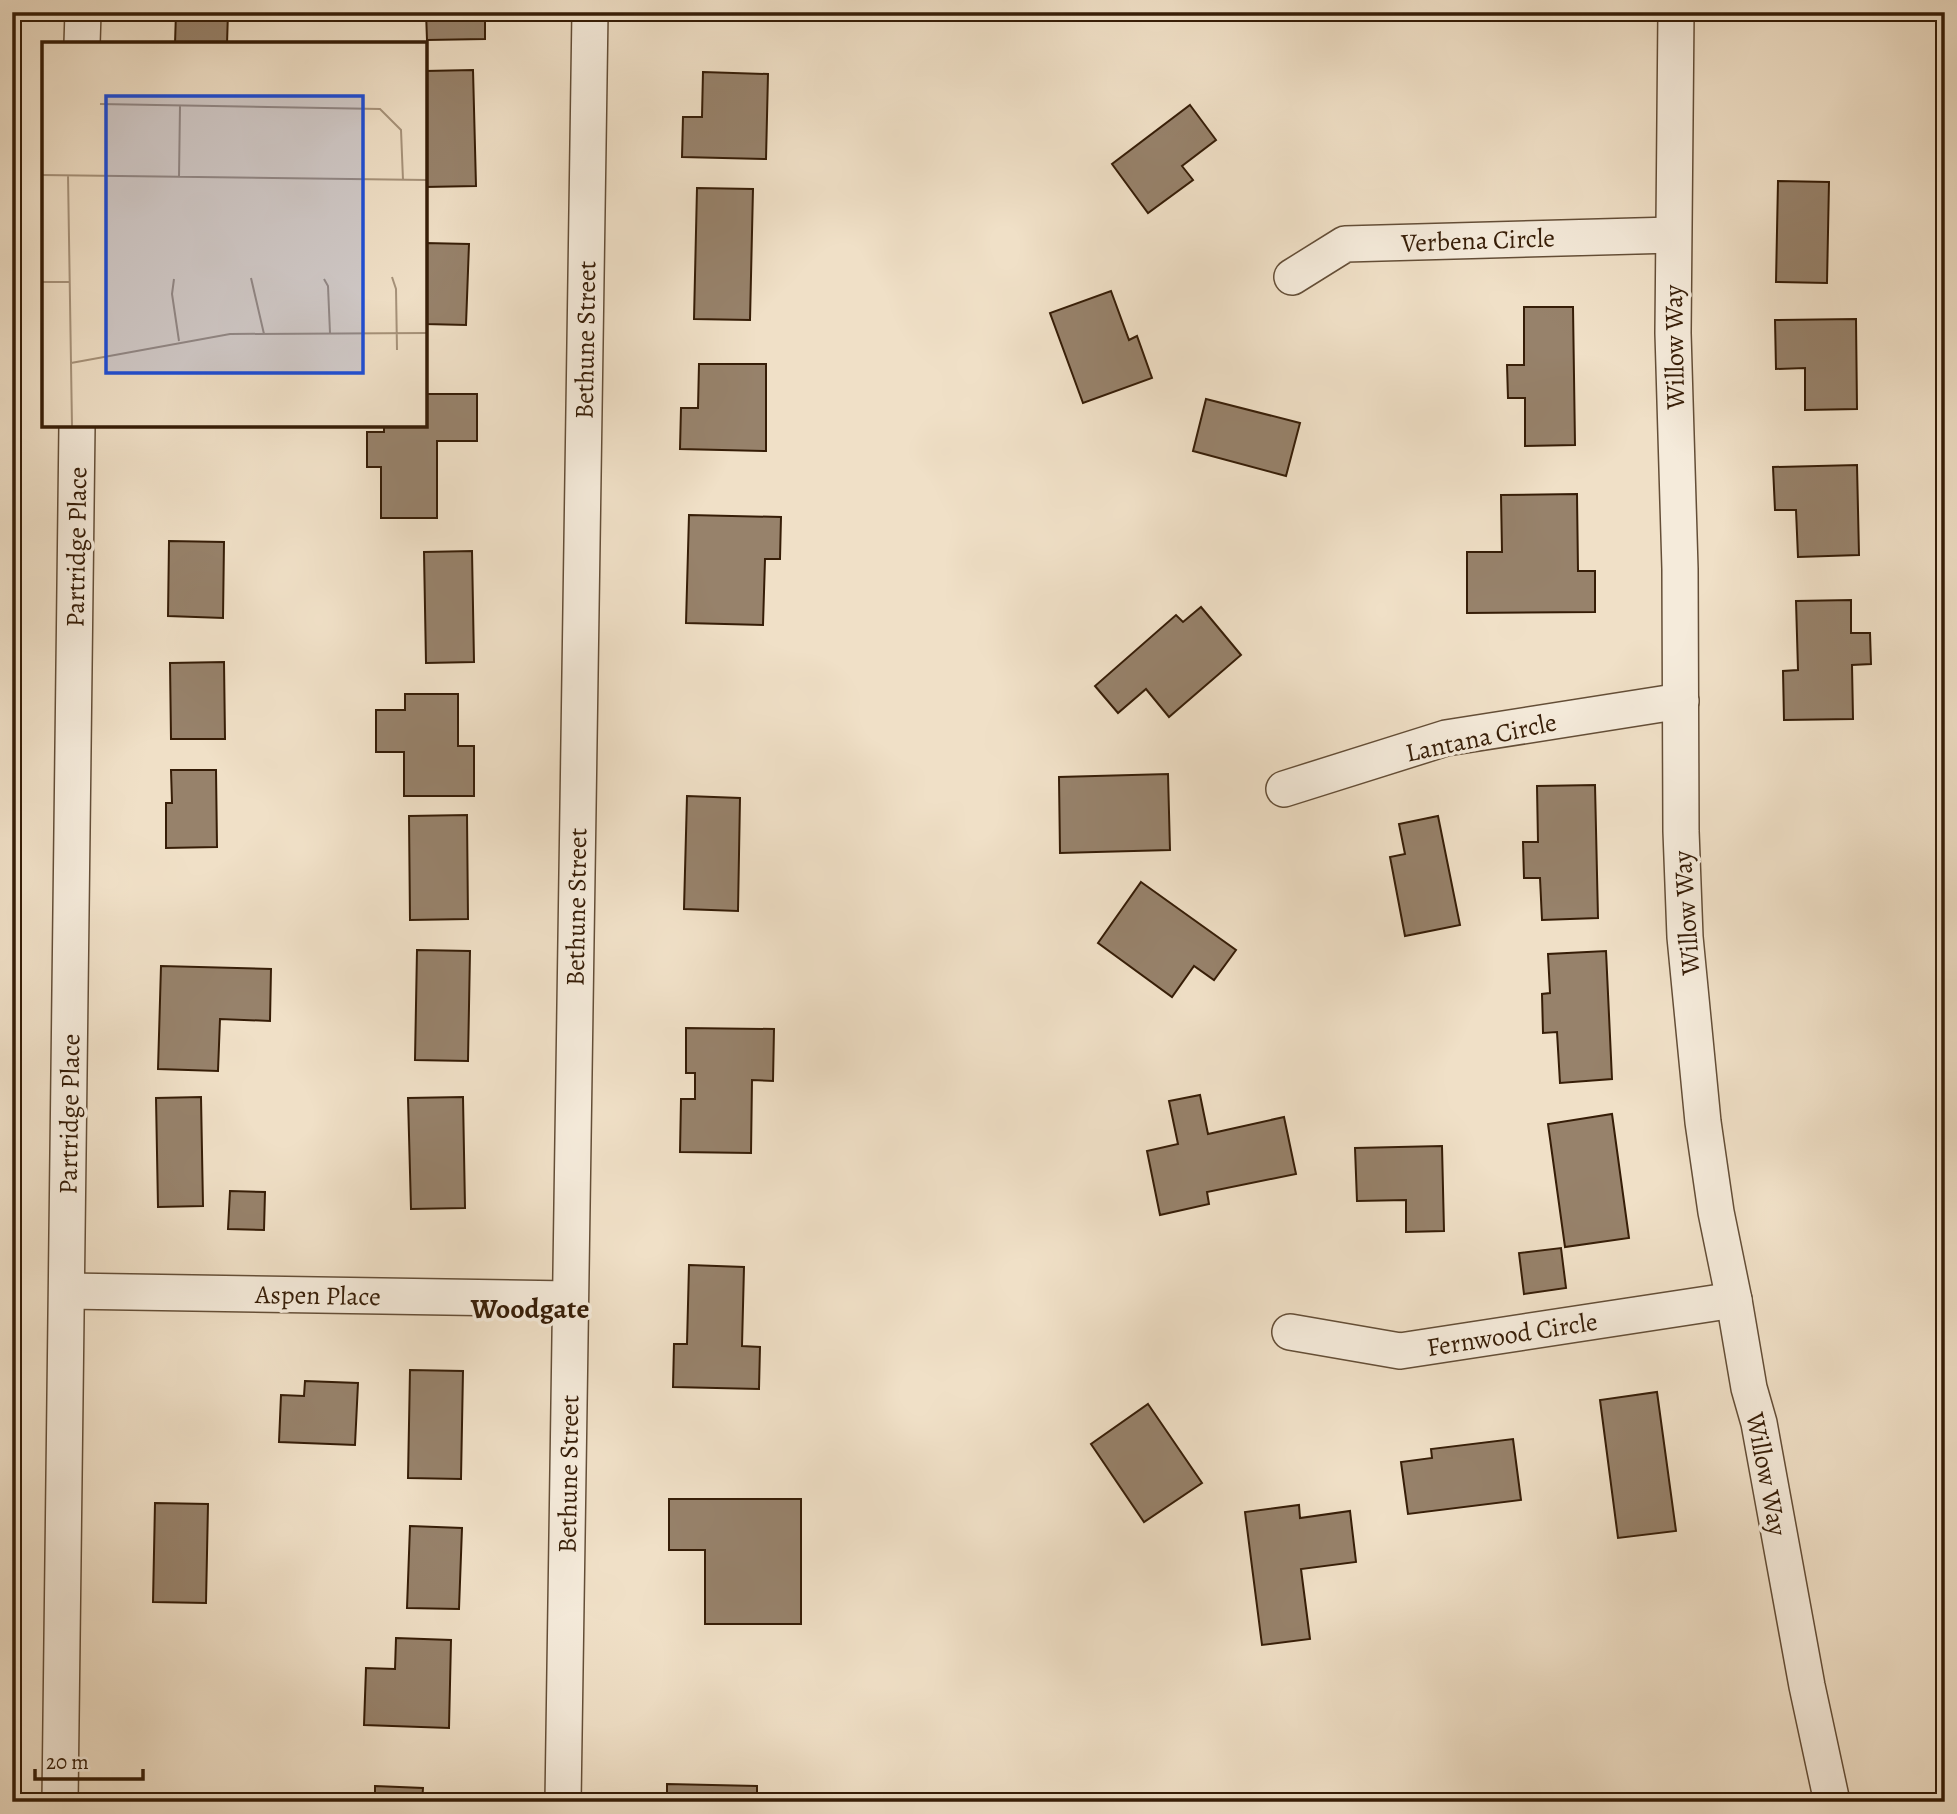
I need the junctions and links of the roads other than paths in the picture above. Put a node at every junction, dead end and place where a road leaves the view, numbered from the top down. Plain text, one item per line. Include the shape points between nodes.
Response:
1 (83, 12) edge
2 (590, 12) edge
3 (1675, 12) edge
4 (82, 42) edge
5 (1673, 235) junction
6 (1292, 277) dead end
7 (78, 427) edge
8 (1681, 701) junction
9 (1284, 789) dead end
10 (67, 1292) junction
11 (570, 1299) junction
12 (1734, 1300) junction
13 (1290, 1332) dead end
14 (60, 1802) edge
15 (562, 1802) edge
16 (1832, 1802) edge

1 - 4 street
2 - 11 street, Bethune Street
3 - 5 street, Willow Way
5 - 6 street, Verbena Circle via 1345,244
5 - 8 street, Willow Way
7 - 10 street, Partridge Place
8 - 9 street, Lantana Circle via 1446,738
8 - 12 street, Willow Way via 1685,937 1703,1122
10 - 11 street, Aspen Place
10 - 14 street, Partridge Place
11 - 15 street, Bethune Street
12 - 13 street, Fernwood Circle via 1400,1351
12 - 16 street, Willow Way

